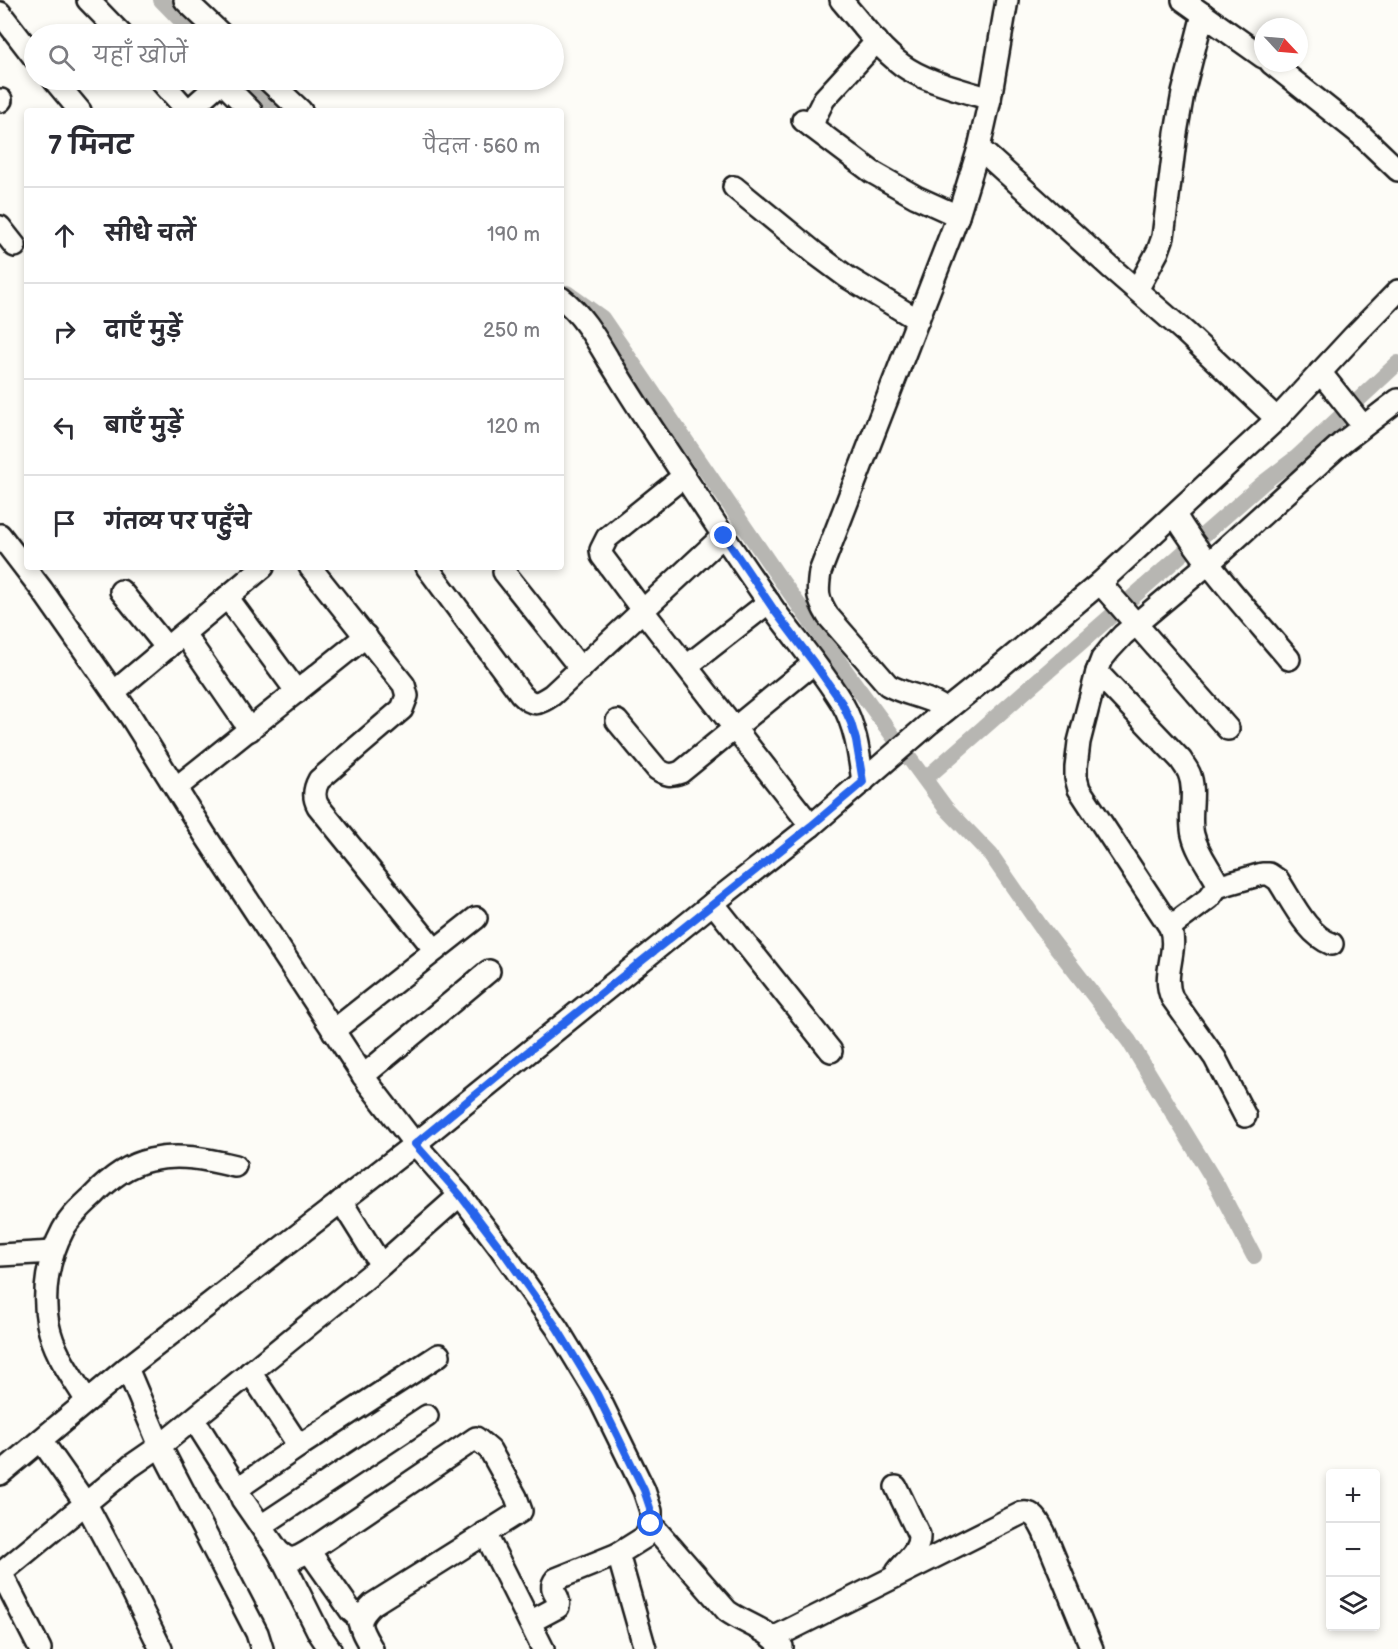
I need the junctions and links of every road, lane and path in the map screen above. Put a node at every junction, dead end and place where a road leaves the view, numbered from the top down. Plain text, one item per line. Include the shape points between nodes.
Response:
1 (88, 0) edge
2 (185, 0) edge
3 (841, 0) edge
4 (1006, 0) edge
5 (1183, 0) edge
6 (0, 13) edge
7 (1203, 14) junction
8 (111, 24) edge
9 (210, 24) edge
10 (877, 41) junction
11 (24, 44) edge
12 (1254, 51) edge
13 (1282, 72) edge
14 (63, 90) edge
15 (169, 90) edge
16 (211, 90) edge
17 (231, 90) edge
18 (279, 90) edge
19 (990, 99) junction
20 (78, 108) edge
21 (185, 108) edge
22 (191, 108) edge
23 (248, 108) edge
24 (299, 108) edge
25 (979, 148) junction
26 (1398, 170) edge
27 (734, 187) dead end
28 (958, 216) junction
29 (0, 227) edge
30 (15, 246) dead end
31 (1137, 290) junction
32 (1398, 291) edge
33 (564, 301) edge
34 (918, 320) junction
35 (1320, 372) junction
36 (1398, 400) edge
37 (1353, 412) junction
38 (1277, 419) junction
39 (684, 476) junction
40 (0, 535) edge
41 (724, 536) junction
42 (1191, 539) junction
43 (24, 566) edge
44 (27, 570) edge
45 (259, 570) edge
46 (312, 570) edge
47 (429, 570) edge
48 (504, 572) dead end
49 (121, 591) dead end
50 (227, 597) junction
51 (769, 602) junction
52 (1118, 604) junction
53 (643, 611) junction
54 (184, 634) junction
55 (366, 636) junction
56 (167, 648) junction
57 (1289, 659) dead end
58 (814, 663) junction
59 (687, 666) junction
60 (581, 669) junction
61 (1097, 672) junction
62 (114, 692) junction
63 (297, 692) junction
64 (938, 717) junction
65 (617, 720) dead end
66 (735, 728) junction
67 (1228, 729) dead end
68 (250, 730) junction
69 (868, 778) junction
70 (176, 788) junction
71 (811, 826) junction
72 (1217, 887) junction
73 (713, 903) junction
74 (476, 918) dead end
75 (1170, 927) junction
76 (1332, 944) dead end
77 (435, 950) junction
78 (489, 971) dead end
79 (333, 1031) junction
80 (831, 1051) dead end
81 (363, 1076) junction
82 (1245, 1116) dead end
83 (415, 1144) junction
84 (235, 1166) dead end
85 (460, 1195) junction
86 (341, 1201) junction
87 (53, 1252) junction
88 (0, 1255) edge
89 (381, 1265) junction
90 (439, 1355) dead end
91 (128, 1368) junction
92 (250, 1372) junction
93 (87, 1401) junction
94 (427, 1416) dead end
95 (200, 1429) dead end
96 (41, 1440) junction
97 (160, 1446) junction
98 (299, 1446) junction
99 (0, 1474) edge
100 (896, 1486) dead end
101 (240, 1491) junction
102 (86, 1504) junction
103 (651, 1524) junction
104 (261, 1526) junction
105 (485, 1533) junction
106 (278, 1551) junction
107 (309, 1551) junction
108 (618, 1554) junction
109 (0, 1573) edge
110 (895, 1578) junction
111 (530, 1622) junction
112 (360, 1625) junction
113 (778, 1644) edge
114 (40, 1649) edge
115 (161, 1649) edge
116 (262, 1649) edge
117 (330, 1649) edge
118 (372, 1649) edge
119 (543, 1649) edge
120 (645, 1649) edge
121 (1092, 1649) edge

1 - 8 street
2 - 9 street
3 - 10 street
4 - 19 street
5 - 7 street
6 - 11 street
7 - 12 street
7 - 31 street via 1176,133 1163,237
10 - 19 street via 904,67
10 - 28 street via 824,99 808,124 872,172
13 - 26 street via 1359,133
14 - 20 street
15 - 21 street
16 - 22 street
17 - 23 street
18 - 24 street
19 - 25 street
25 - 28 street
25 - 31 street
27 - 34 street via 847,277
28 - 34 street
29 - 30 street
31 - 38 street
32 - 35 street
33 - 39 street via 580,316
34 - 64 street via 820,572 817,591 828,616 888,685 938,704
35 - 37 street
35 - 38 street
36 - 37 street
37 - 42 street via 1342,443
38 - 42 street
39 - 41 street
39 - 53 street via 607,538 601,550 605,563
40 - 43 street
41 - 51 street
41 - 53 street
42 - 52 street
42 - 52 street
42 - 57 street
44 - 62 street
45 - 50 street
46 - 55 street
47 - 60 street via 527,700 534,704 542,702
48 - 60 street
49 - 56 street
50 - 54 street
50 - 63 street
51 - 58 street
51 - 59 street
52 - 61 street via 1110,649
52 - 64 street via 1001,666
52 - 67 street
53 - 59 street
53 - 60 street
54 - 56 street
54 - 68 street
55 - 63 street
55 - 77 street via 404,685 406,701 402,709 319,780 315,801
56 - 62 street
58 - 66 street
58 - 69 street via 842,703
59 - 66 street
61 - 72 street via 1181,760 1189,774 1192,833
61 - 75 street via 1078,742 1079,789
62 - 70 street
63 - 68 street
64 - 69 street
65 - 66 street via 657,769 672,776
66 - 71 street
68 - 70 street
69 - 71 street
70 - 79 street
71 - 73 street
72 - 75 street via 1209,898
72 - 76 street via 1262,874 1274,876 1312,932
73 - 80 street
73 - 83 street
74 - 77 street
75 - 82 street via 1173,943 1169,991 1215,1058
77 - 79 street
78 - 81 street
79 - 81 street
81 - 83 street
83 - 85 street
83 - 86 street
84 - 87 street via 179,1155 148,1160 118,1173 64,1228
85 - 89 street
85 - 103 street via 557,1328 597,1394 644,1490
86 - 89 street
86 - 91 street
87 - 88 street
87 - 93 street via 46,1284 48,1326 57,1354
89 - 92 street
90 - 98 street
91 - 93 street
91 - 97 street
92 - 97 street
92 - 98 street
93 - 96 street
94 - 104 street
95 - 101 street
96 - 99 street
96 - 102 street
97 - 102 street
97 - 116 street
98 - 101 street via 242,1485
100 - 110 street via 919,1541
101 - 104 street
102 - 109 street
102 - 115 street
103 - 108 street via 645,1537
103 - 113 street via 727,1611 764,1631
104 - 106 street
105 - 107 street via 521,1511 490,1449 476,1438
105 - 111 street
105 - 112 street via 373,1604
106 - 107 street via 292,1559
106 - 117 street
107 - 112 street
108 - 111 street via 556,1579 552,1587 558,1607
108 - 120 street
109 - 114 street
110 - 113 street
110 - 121 street via 1028,1513 1044,1532
111 - 119 street
112 - 118 street

